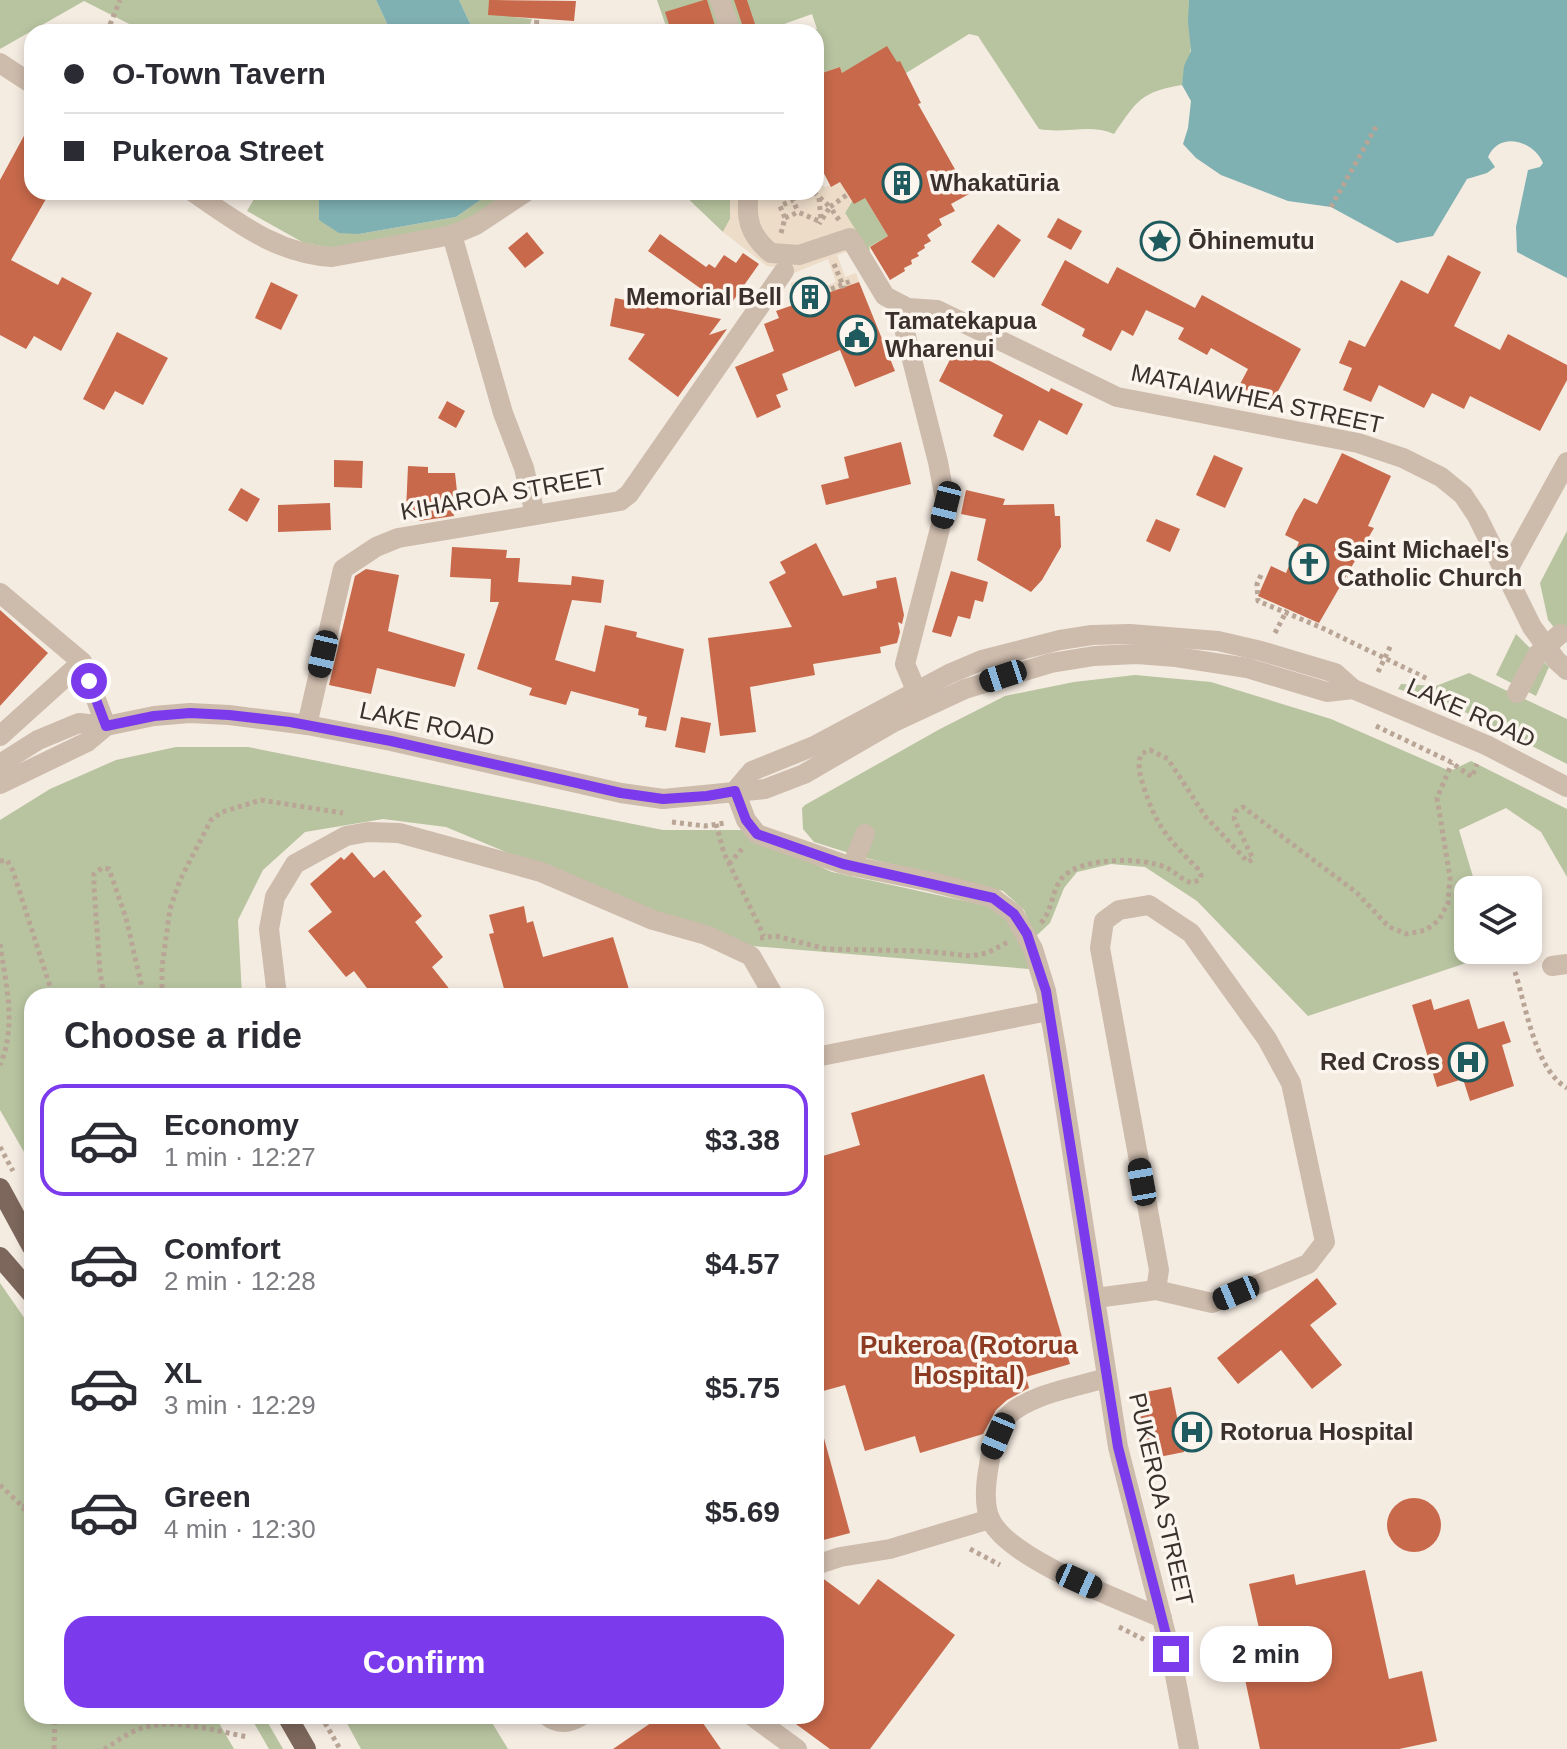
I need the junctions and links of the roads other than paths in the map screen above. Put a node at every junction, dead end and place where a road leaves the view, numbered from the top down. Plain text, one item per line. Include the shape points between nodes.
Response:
1 (720, 0) edge
2 (728, 24) edge
3 (0, 63) edge
4 (24, 79) edge
5 (205, 200) edge
6 (514, 200) edge
7 (749, 200) edge
8 (452, 235) junction
9 (786, 271) junction
10 (908, 308) junction
11 (1567, 462) edge
12 (535, 514) junction
13 (1506, 573) junction
14 (0, 593) edge
15 (1092, 635) junction
16 (1553, 640) junction
17 (1094, 656) junction
18 (82, 662) junction
19 (1567, 670) edge
20 (1353, 689) junction
21 (1517, 693) dead end
22 (920, 698) junction
23 (307, 725) junction
24 (106, 726) junction
25 (0, 736) edge
26 (0, 764) edge
27 (0, 784) edge
28 (1567, 787) edge
29 (735, 791) junction
30 (865, 834) dead end
31 (852, 866) junction
32 (276, 988) edge
33 (769, 988) edge
34 (1048, 1011) junction
35 (824, 1055) edge
36 (0, 1188) edge
37 (24, 1232) edge
38 (0, 1257) edge
39 (24, 1285) edge
40 (1156, 1290) junction
41 (1096, 1298) junction
42 (1106, 1378) junction
43 (990, 1519) junction
44 (824, 1562) edge
45 (1162, 1618) junction
46 (292, 1724) edge
47 (758, 1724) edge
48 (772, 1742) edge
49 (306, 1749) edge
50 (797, 1749) edge
51 (1189, 1749) edge

1 - 2 street
3 - 4 street
5 - 8 street via 274,244 312,256 351,255
6 - 8 street
7 - 9 street via 750,229
8 - 12 street
9 - 10 street, MATAIAWHEA STREET via 806,254 850,238 885,296
9 - 12 street, KIHAROA STREET via 629,494 620,501
10 - 13 street, MATAIAWHEA STREET via 937,310 1117,397 1358,443 1417,463 1463,495
10 - 22 street via 904,328 946,505 905,664
11 - 13 street
12 - 23 street, KIHAROA STREET via 398,538 343,569
13 - 16 street, MATAIAWHEA STREET via 1532,627
14 - 18 street
15 - 17 street
15 - 20 street, LAKE ROAD via 1218,641 1335,673
15 - 22 street, LAKE ROAD via 982,660
16 - 19 street, MATAIAWHEA STREET
16 - 21 street via 1537,655
17 - 20 street, LAKE ROAD via 1211,660 1327,692
17 - 22 street, LAKE ROAD
18 - 24 street
18 - 25 street
20 - 28 street, LAKE ROAD via 1486,745
22 - 29 street, LAKE ROAD via 752,771
23 - 24 street, LAKE ROAD via 190,713
23 - 29 street, LAKE ROAD via 621,793 663,799
24 - 26 street, LAKE ROAD via 79,723
24 - 27 street, LAKE ROAD via 87,742
29 - 31 street via 757,834
30 - 31 street
31 - 34 street, PUKEROA STREET via 993,898 1014,914 1027,934
32 - 33 street via 269,929 275,897 295,864 346,836 368,832 399,833 541,872 653,920 706,935 751,956
34 - 35 street
34 - 41 street, PUKEROA STREET
36 - 37 main road
38 - 39 main road
40 - 40 street via 1159,1270 1100,948 1104,921 1119,910 1149,905 1191,933 1267,1039 1291,1083 1325,1242 1308,1264 1212,1303
40 - 41 street
41 - 42 street, PUKEROA STREET
42 - 43 street via 1027,1402 1004,1419 985,1487
42 - 45 street, PUKEROA STREET
43 - 44 street
43 - 45 street via 1010,1543 1052,1569
45 - 51 street, PUKEROA STREET
46 - 49 main road
47 - 48 street
48 - 50 street

